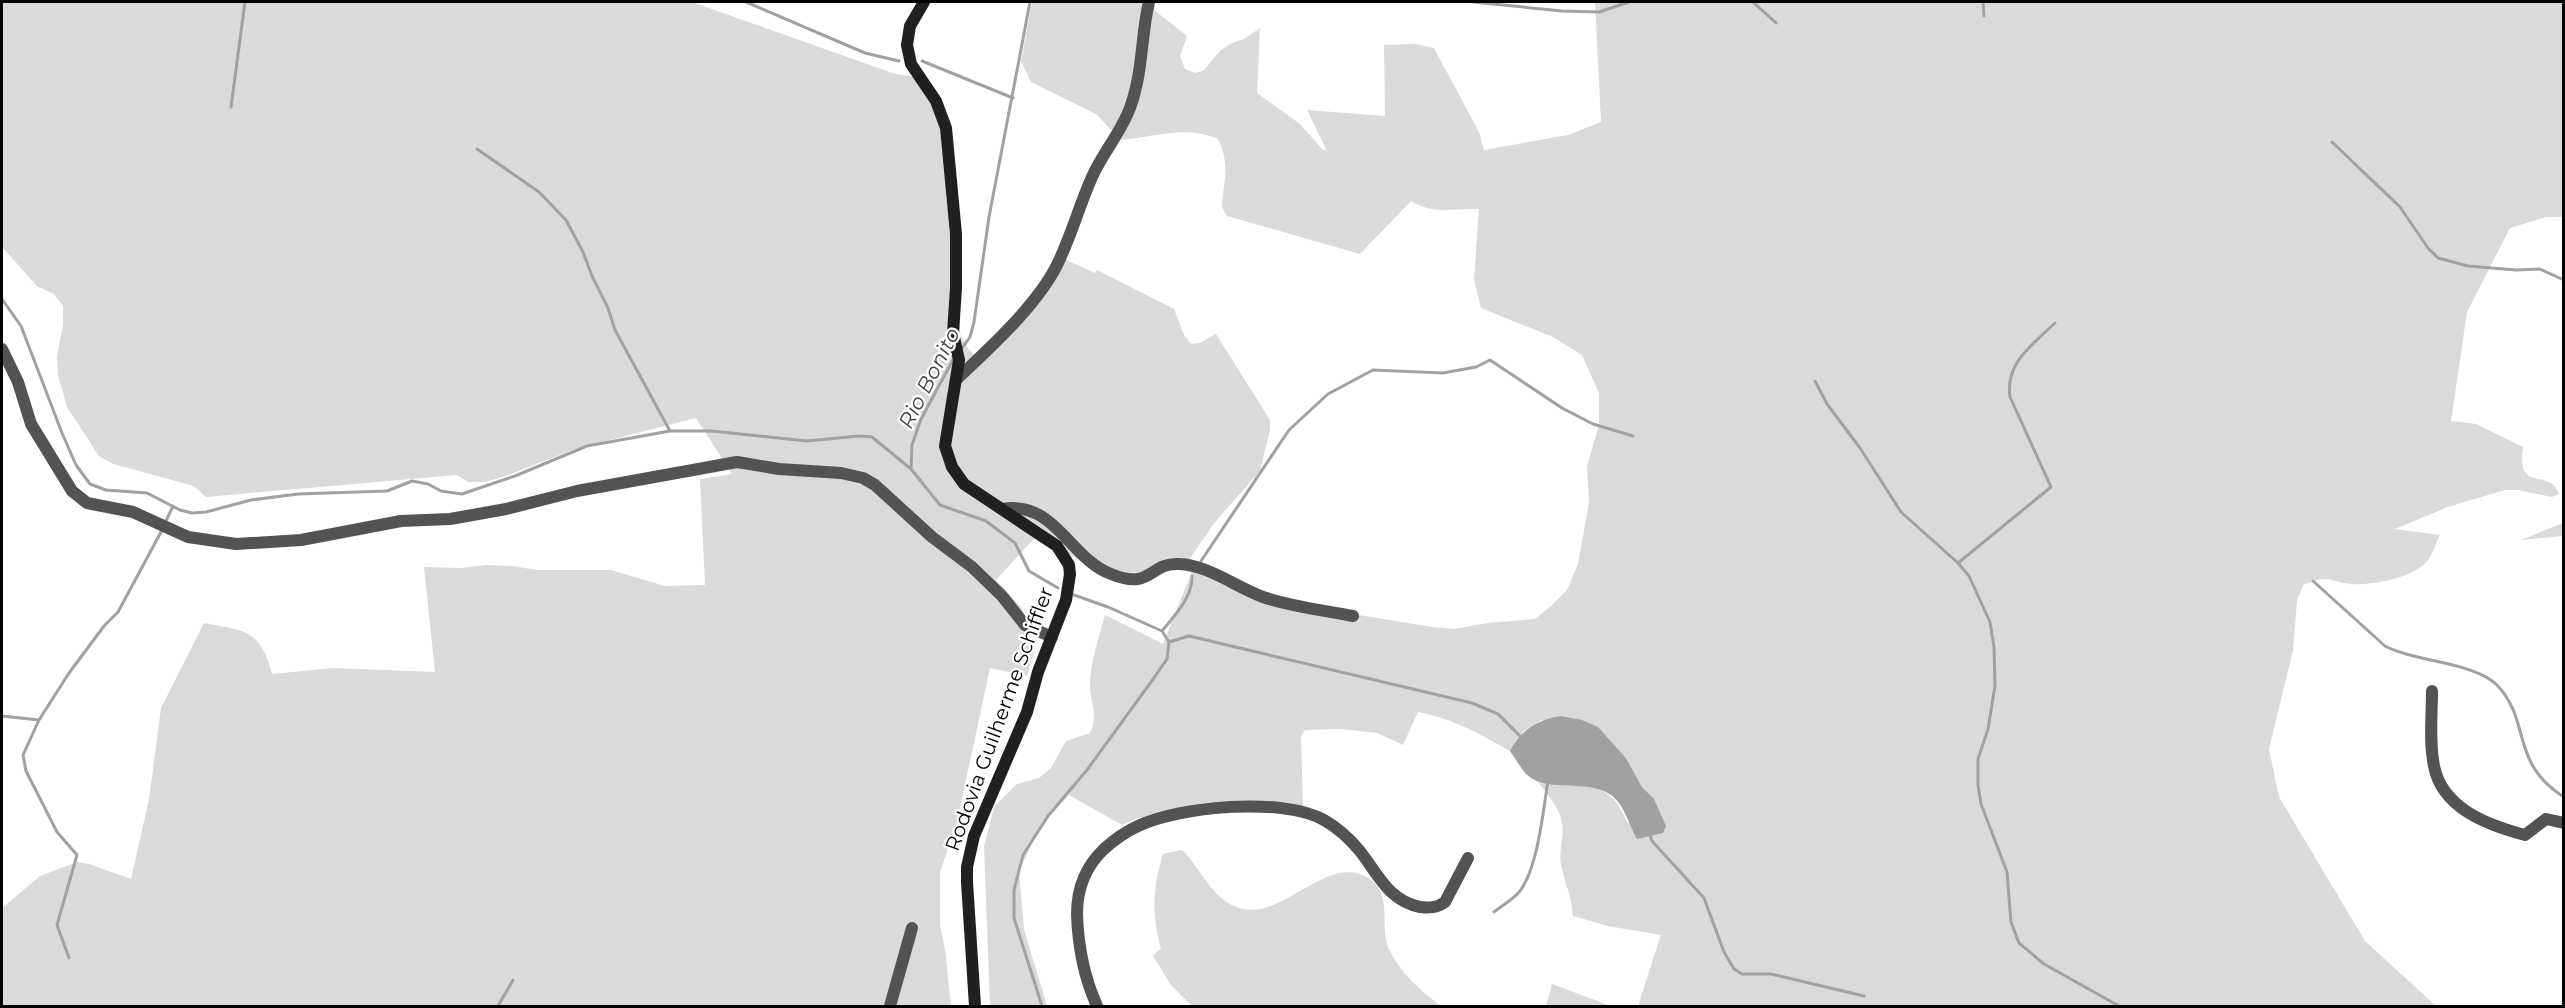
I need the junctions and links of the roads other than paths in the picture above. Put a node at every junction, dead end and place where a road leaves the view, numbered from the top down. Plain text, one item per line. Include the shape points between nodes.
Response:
1 (924, 2) edge
2 (1149, 2) edge
3 (2, 349) edge
4 (958, 378) junction
5 (1002, 509) junction
6 (1353, 616) dead end
7 (1052, 637) junction
8 (2432, 691) dead end
9 (2564, 822) edge
10 (1468, 858) dead end
11 (912, 928) dead end
12 (890, 1006) edge
13 (975, 1006) edge
14 (1097, 1006) edge

1 - 4 street, Rodovia Guilherme Schiffler via 910,26 907,45 911,64 936,101 946,128 956,234 953,333
2 - 4 street via 1131,106 1093,176 1056,267 1037,295
3 - 7 street via 18,382 31,424 72,491 87,503 133,512 188,537 236,544 301,540 400,521 450,519 506,509 577,491 737,462 841,473 876,485 932,537 972,567 1025,625
4 - 5 street, Rodovia Guilherme Schiffler via 946,435 947,457 964,484
5 - 6 street via 1022,508 1046,519 1091,563 1124,579 1138,580 1168,564 1181,564 1280,603
5 - 7 street, Rodovia Guilherme Schiffler via 1057,546 1069,565 1066,600
7 - 13 street, Rodovia Guilherme Schiffler via 1027,712 970,851 967,882
8 - 9 street via 2434,768 2453,802 2463,811 2525,835 2546,819
10 - 14 street via 1445,902 1427,908 1410,904 1388,891 1348,838 1304,812 1210,808 1140,825 1101,852 1083,876 1078,892 1082,961
11 - 12 street

